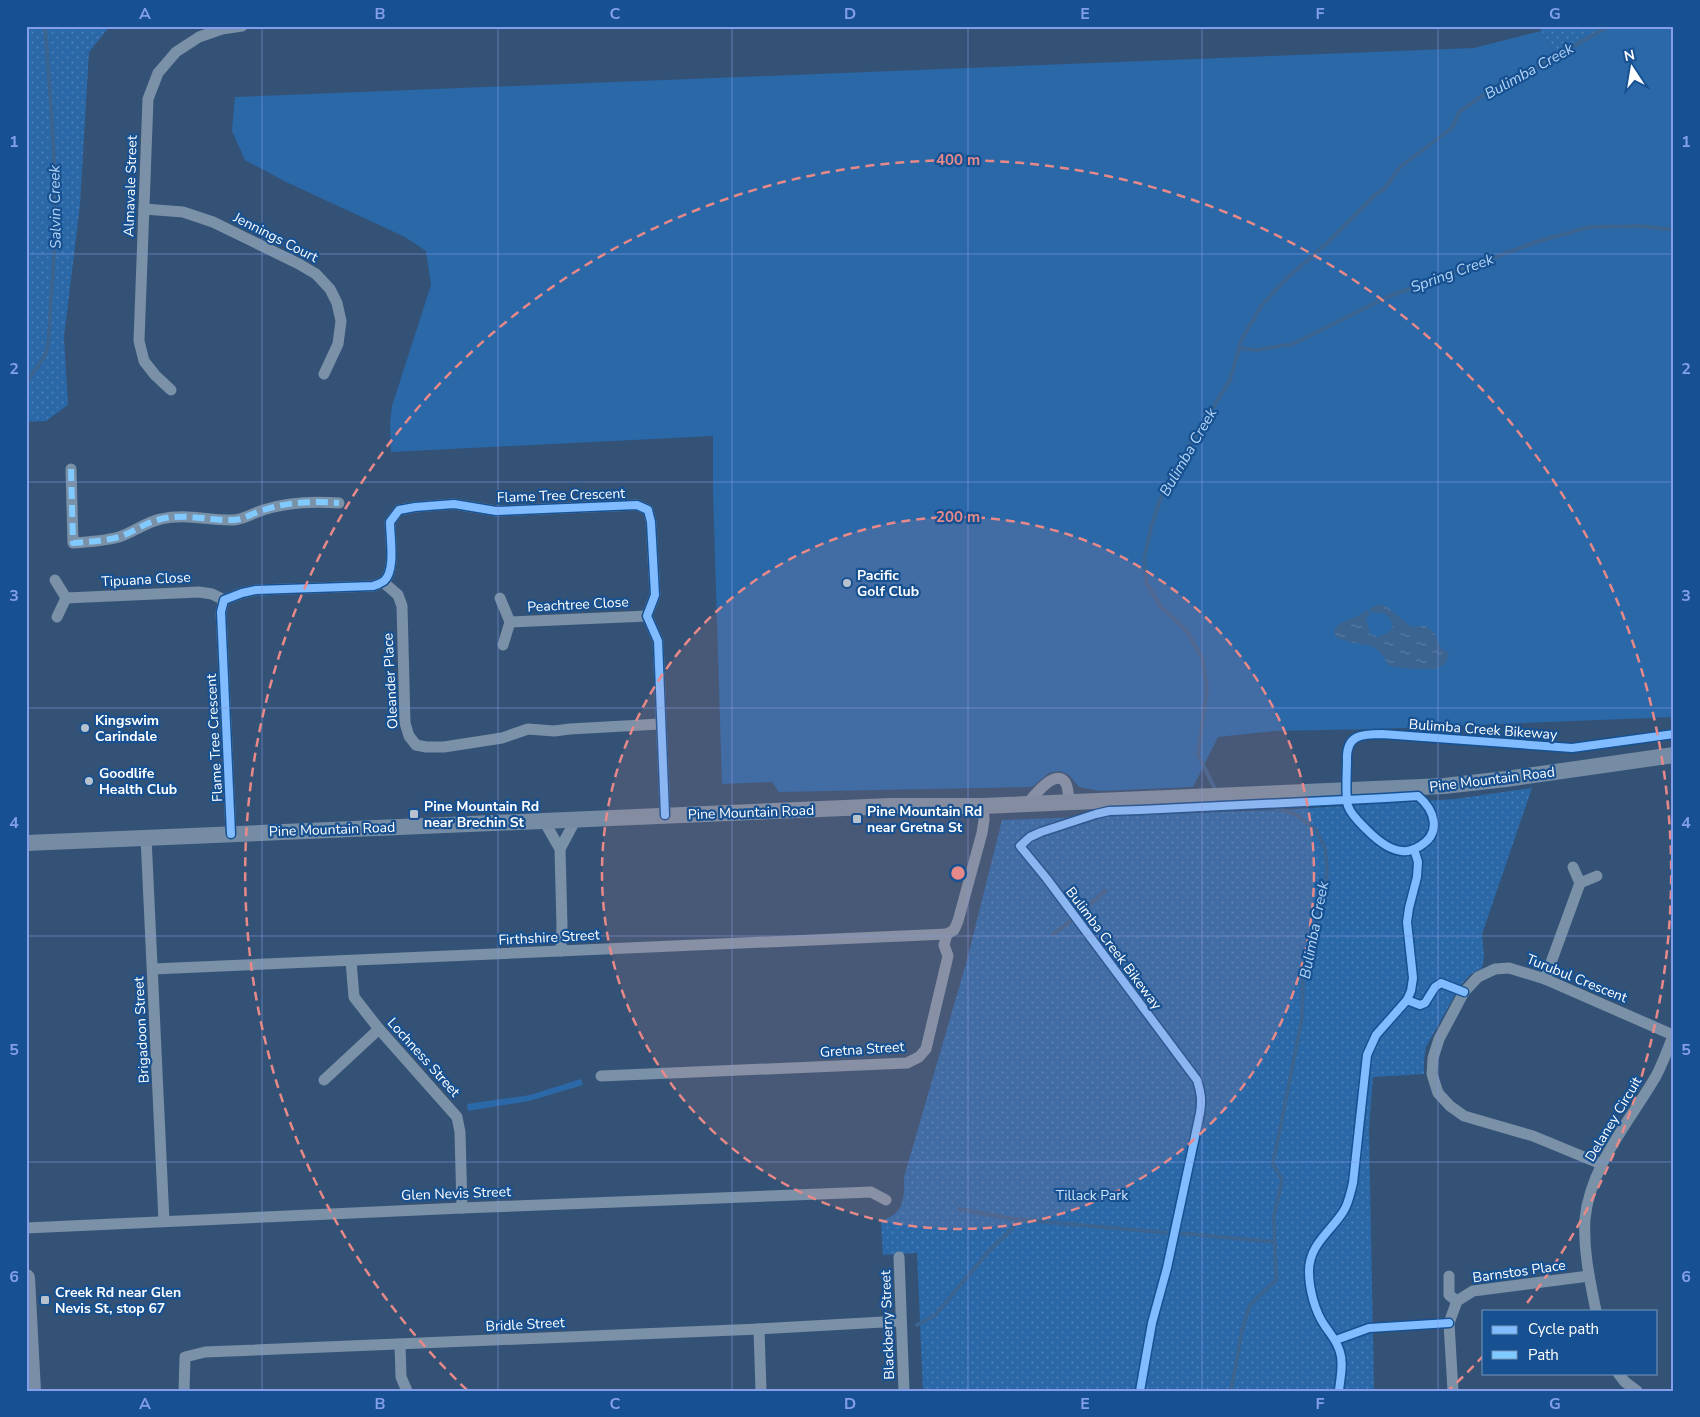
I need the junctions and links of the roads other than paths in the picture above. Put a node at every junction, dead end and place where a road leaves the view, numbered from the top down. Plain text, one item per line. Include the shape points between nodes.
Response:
1 (242, 26) edge
2 (144, 209) junction
3 (324, 374) dead end
4 (170, 390) dead end
5 (71, 468) dead end
6 (339, 503) dead end
7 (55, 580) dead end
8 (383, 582) junction
9 (66, 598) junction
10 (500, 598) dead end
11 (224, 600) junction
12 (647, 616) junction
13 (57, 617) dead end
14 (510, 622) junction
15 (503, 645) dead end
16 (660, 724) junction
17 (1674, 755) edge
18 (1069, 802) junction
19 (1027, 804) junction
20 (983, 806) junction
21 (665, 815) junction
22 (576, 819) junction
23 (544, 820) junction
24 (231, 834) junction
25 (146, 837) junction
26 (26, 843) edge
27 (560, 848) junction
28 (1573, 867) dead end
29 (1597, 876) dead end
30 (1580, 883) junction
31 (947, 934) junction
32 (560, 951) junction
33 (351, 961) junction
34 (153, 969) junction
35 (1545, 979) junction
36 (379, 1029) junction
37 (1674, 1034) edge
38 (601, 1076) dead end
39 (324, 1080) dead end
40 (1601, 1164) junction
41 (886, 1200) dead end
42 (462, 1208) junction
43 (164, 1222) junction
44 (26, 1228) edge
45 (899, 1257) dead end
46 (1449, 1276) dead end
47 (1589, 1276) junction
48 (26, 1278) edge
49 (1457, 1301) junction
50 (1596, 1310) edge
51 (901, 1320) junction
52 (759, 1328) junction
53 (400, 1344) junction
54 (1619, 1374) edge
55 (32, 1391) edge
56 (184, 1391) edge
57 (406, 1391) edge
58 (761, 1391) edge
59 (904, 1391) edge
60 (1453, 1391) edge
61 (1637, 1391) edge

1 - 2 street, Almavale Street via 222,28 199,37 176,52 158,73 148,99
2 - 3 street, Jennings Court via 183,212 213,222 316,274 330,289 341,321 338,344
2 - 4 street, Almavale Street via 139,341 144,361
5 - 6 street via 73,544 120,536 161,519 187,516 236,520 290,504
7 - 9 street
8 - 11 street via 373,586 256,590
8 - 12 street, Flame Tree Crescent via 391,567 390,522 399,510 454,504 496,511 637,505 648,510 651,522 655,595
8 - 16 street, Oleander Place via 398,595 402,606 405,723 416,745 447,746 502,738 528,729 554,732
9 - 11 street, Tipuana Close via 199,592
9 - 13 street
10 - 14 street, Peachtree Close
11 - 24 street, Flame Tree Crescent via 221,612
12 - 14 street, Peachtree Close
12 - 16 street via 658,641
14 - 15 street, Peachtree Close
16 - 21 street
17 - 18 main road, Pine Mountain Road via 1474,783
18 - 19 main road, Pine Mountain Road
18 - 19 street via 1065,781 1060,778 1046,783
19 - 20 main road, Pine Mountain Road
20 - 21 main road, Pine Mountain Road via 891,806
20 - 31 street via 982,834 954,930
21 - 22 main road, Pine Mountain Road
22 - 23 main road, Pine Mountain Road
22 - 27 street
23 - 24 main road, Pine Mountain Road
23 - 27 street
24 - 25 main road, Pine Mountain Road
25 - 26 main road, Pine Mountain Road
25 - 34 street, Brigadoon Street
27 - 32 street
28 - 30 street
29 - 30 street
30 - 35 street
31 - 32 street, Firthshire Street
31 - 38 street, Gretna Street via 944,945 948,956 926,1049 907,1063
32 - 33 street, Firthshire Street
33 - 34 street, Firthshire Street
33 - 36 street, Lochness Street via 354,997
34 - 43 street, Brigadoon Street
35 - 37 street, Turubul Crescent
35 - 40 street, Turubul Crescent via 1509,968 1495,969 1478,977 1464,992 1439,1039 1432,1074 1438,1093 1464,1116 1533,1136
36 - 39 street
36 - 42 street, Lochness Street via 457,1118
37 - 40 street, Delaney Circuit via 1657,1074
40 - 47 street, Delaney Circuit via 1585,1218
41 - 42 street, Glen Nevis Street via 871,1192
42 - 43 street, Glen Nevis Street
43 - 44 street, Glen Nevis Street
45 - 51 street, Blackberry Street
46 - 49 street via 1450,1295
47 - 49 street, Barnstos Place via 1473,1291
47 - 50 street, Delaney Circuit
48 - 55 main road
49 - 60 street via 1449,1323
51 - 52 street, Bridle Street
51 - 59 street, Blackberry Street
52 - 53 street, Bridle Street
52 - 58 street
53 - 56 street, Bridle Street via 204,1352 185,1357
53 - 57 street via 401,1377
54 - 61 street

